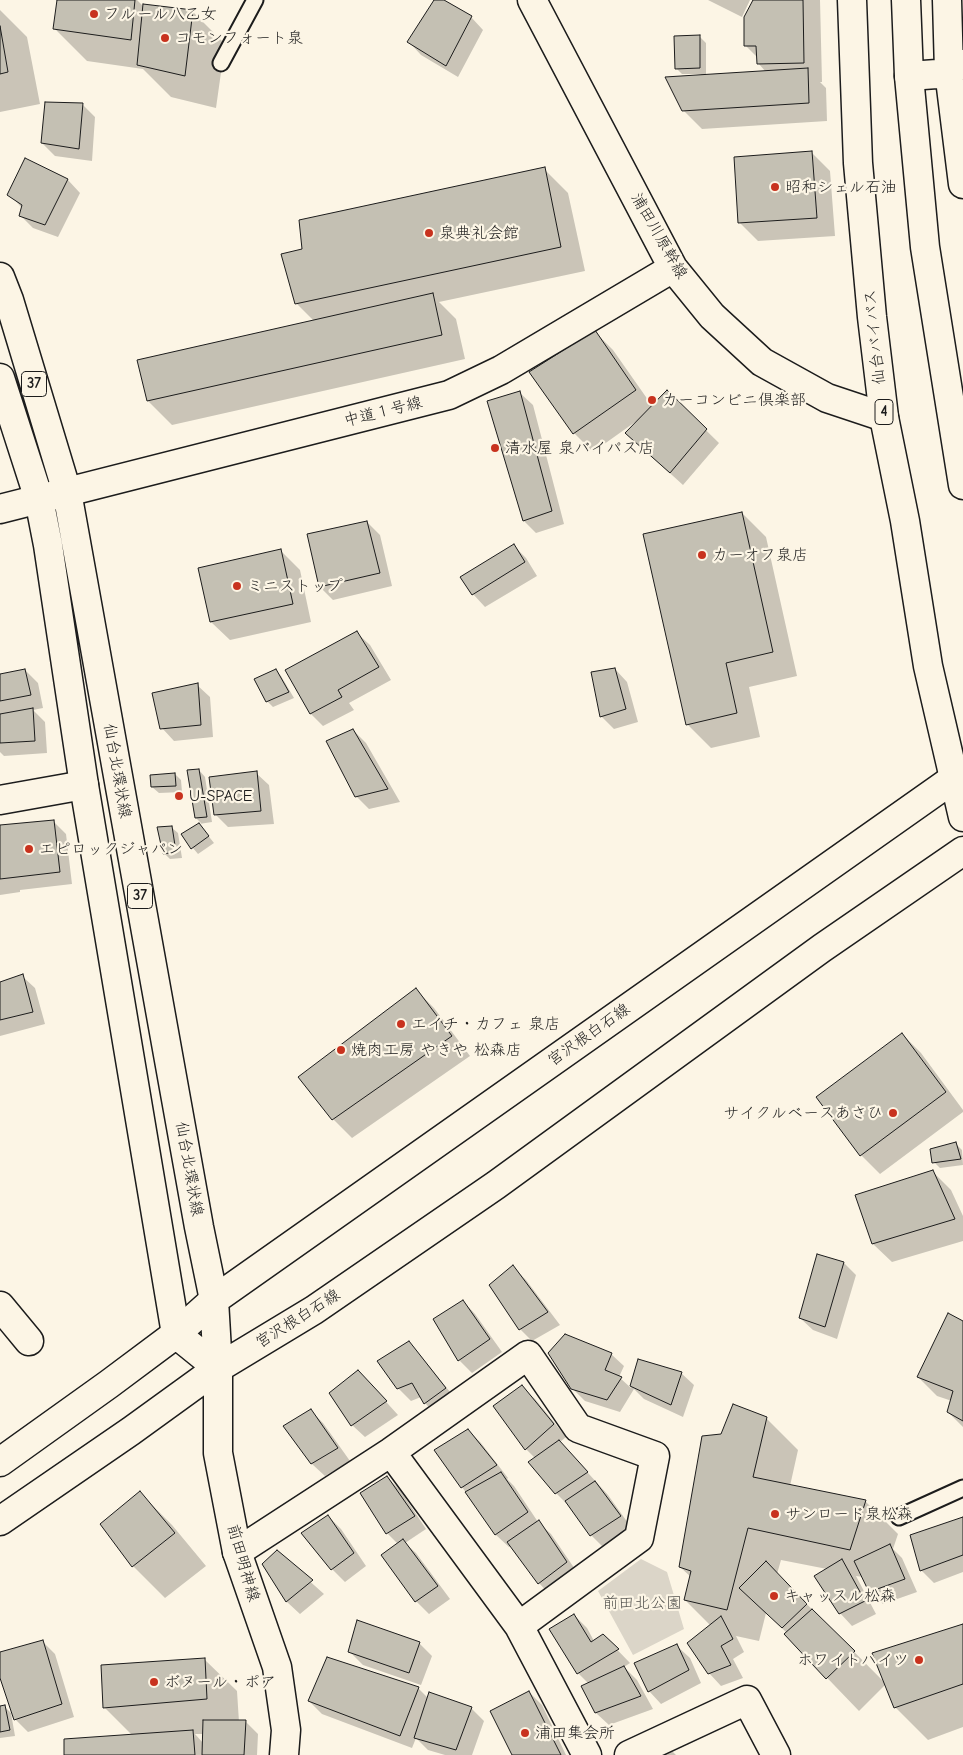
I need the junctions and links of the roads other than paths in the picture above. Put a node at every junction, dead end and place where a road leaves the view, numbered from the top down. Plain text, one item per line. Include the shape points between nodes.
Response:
1 (255, 0) edge
2 (532, 0) edge
3 (852, 0) edge
4 (906, 0) edge
5 (947, 0) edge
6 (221, 63) dead end
7 (956, 67) edge
8 (909, 76) junction
9 (963, 184) edge
10 (673, 268) junction
11 (0, 277) edge
12 (0, 378) edge
13 (884, 417) junction
14 (963, 485) edge
15 (67, 492) junction
16 (39, 499) junction
17 (0, 509) edge
18 (959, 774) edge
19 (84, 785) junction
20 (0, 800) edge
21 (963, 817) edge
22 (963, 851) edge
23 (214, 1300) junction
24 (0, 1306) edge
25 (176, 1334) junction
26 (29, 1341) dead end
27 (218, 1368) junction
28 (391, 1452) junction
29 (0, 1462) edge
30 (963, 1488) edge
31 (899, 1517) dead end
32 (0, 1521) edge
33 (237, 1552) junction
34 (519, 1626) junction
35 (284, 1755) edge
36 (587, 1755) edge
37 (629, 1755) edge
38 (776, 1755) edge

1 - 6 lane
2 - 10 main road, 浦田川原幹線
3 - 13 main road, 仙台バイパス / 4 via 858,163
4 - 8 main road
5 - 7 main road
7 - 8 main road
7 - 9 main road
8 - 14 main road via 925,247
10 - 13 main road, 浦田川原幹線 via 712,316 762,362 827,398
10 - 15 main road, 中道１号線 via 501,370 449,395
11 - 15 main road, 仙台北環状線 / 37
12 - 16 main road, 仙台北環状線 / 37
13 - 18 main road, 仙台バイパス / 4 via 928,666
15 - 16 main road, 中道１号線
15 - 23 main road, 仙台北環状線 / 37
16 - 17 main road, 中道１号線
16 - 19 main road, 仙台北環状線 / 37
18 - 21 main road, 仙台バイパス / 4
18 - 23 main road, 宮沢根白石線
19 - 20 main road
19 - 25 main road, 仙台北環状線 / 37
22 - 27 main road, 宮沢根白石線 via 822,948 496,1185 314,1310
23 - 25 main road, 宮沢根白石線
23 - 27 main road, 仙台北環状線
24 - 26 main road
25 - 27 main road
25 - 29 main road, 宮沢根白石線
27 - 32 main road, 宮沢根白石線
27 - 33 main road, 前田明神線 via 218,1453
28 - 33 main road
28 - 34 main road
28 - 34 main road via 528,1355 578,1428 655,1456 639,1538
30 - 31 lane
33 - 35 main road, 前田明神線 via 276,1667 286,1730
34 - 36 main road
37 - 38 main road via 747,1700

